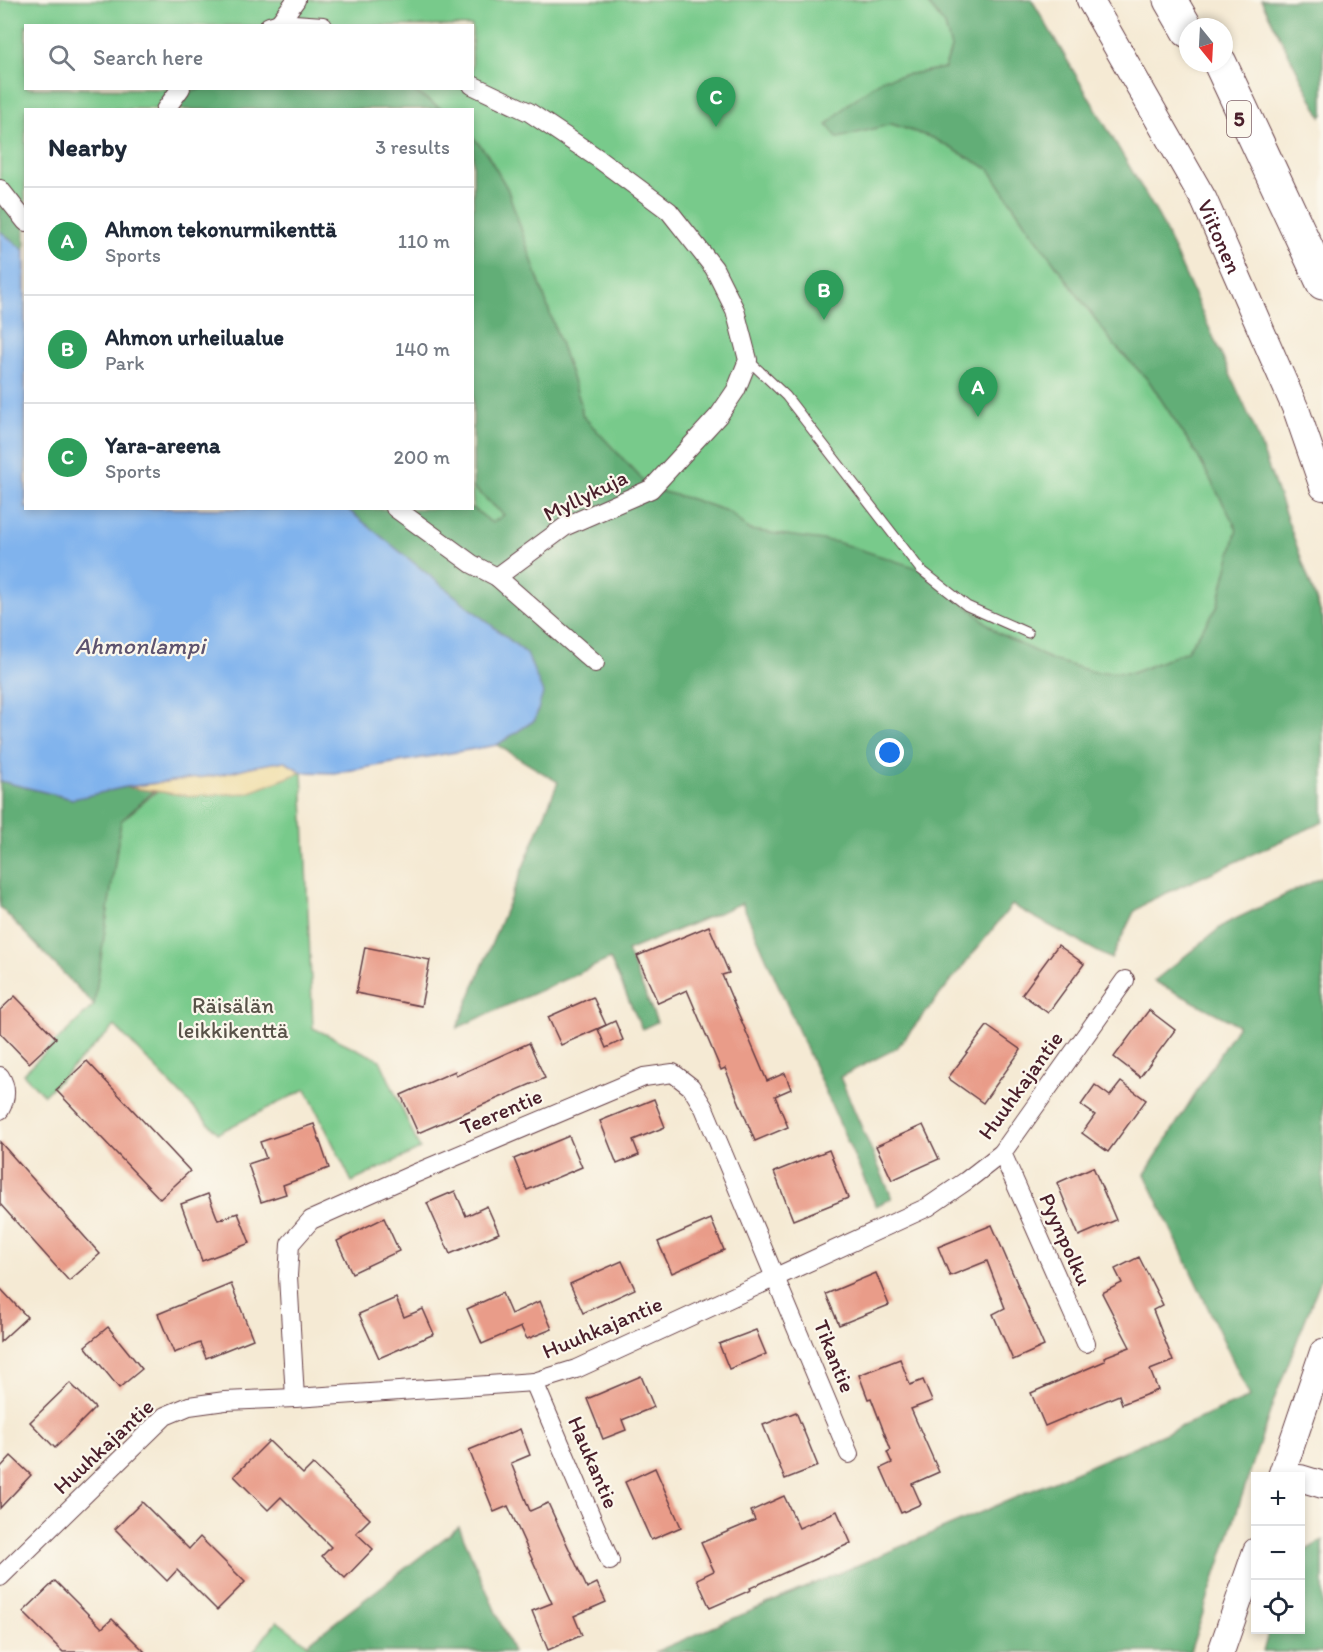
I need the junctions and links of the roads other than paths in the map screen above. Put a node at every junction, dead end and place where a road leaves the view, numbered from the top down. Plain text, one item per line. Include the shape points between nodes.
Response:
1 (296, 0) edge
2 (1090, 0) edge
3 (1170, 0) edge
4 (1191, 0) edge
5 (1180, 18) edge
6 (1199, 18) edge
7 (274, 24) edge
8 (1212, 72) edge
9 (1224, 72) edge
10 (474, 87) edge
11 (180, 90) edge
12 (167, 108) edge
13 (1272, 176) junction
14 (0, 189) edge
15 (24, 220) edge
16 (1323, 283) edge
17 (748, 360) junction
18 (1323, 487) edge
19 (398, 510) edge
20 (497, 577) junction
21 (1028, 633) dead end
22 (595, 663) dead end
23 (1125, 980) dead end
24 (0, 1076) edge
25 (0, 1110) edge
26 (1002, 1154) junction
27 (776, 1276) junction
28 (1086, 1343) dead end
29 (1323, 1352) edge
30 (534, 1382) junction
31 (295, 1398) junction
32 (849, 1454) dead end
33 (1291, 1472) edge
34 (1305, 1480) edge
35 (1323, 1485) edge
36 (610, 1561) dead end
37 (1251, 1565) edge
38 (0, 1577) edge
39 (1221, 1652) edge

1 - 7 street
2 - 18 main road, Viitonen via 1204,200 1297,412
3 - 5 highway
4 - 6 highway
8 - 13 highway, 5
9 - 13 highway, 5
10 - 17 street via 529,112 669,211 714,268 735,310
11 - 12 street
13 - 16 highway, 5
14 - 15 street
17 - 20 street, Myllykuja via 736,390 719,415 651,489 566,526
17 - 21 lane via 786,396 920,569 967,606
19 - 20 street via 472,564
20 - 22 street
23 - 26 street, Huuhkajantie
24 - 25 street via 5,1093
26 - 27 street, Huuhkajantie via 928,1207
26 - 28 street, Pyynpolku
27 - 30 street, Huuhkajantie via 576,1369
27 - 31 street, Teerentie via 704,1108 691,1087 673,1073 644,1077 311,1220 290,1244 288,1276
27 - 32 street, Tikantie
29 - 33 main road
30 - 31 street, Huuhkajantie
30 - 36 street, Haukantie
31 - 38 street, Huuhkajantie via 225,1401 189,1406 165,1416
34 - 35 main road
37 - 39 main road

